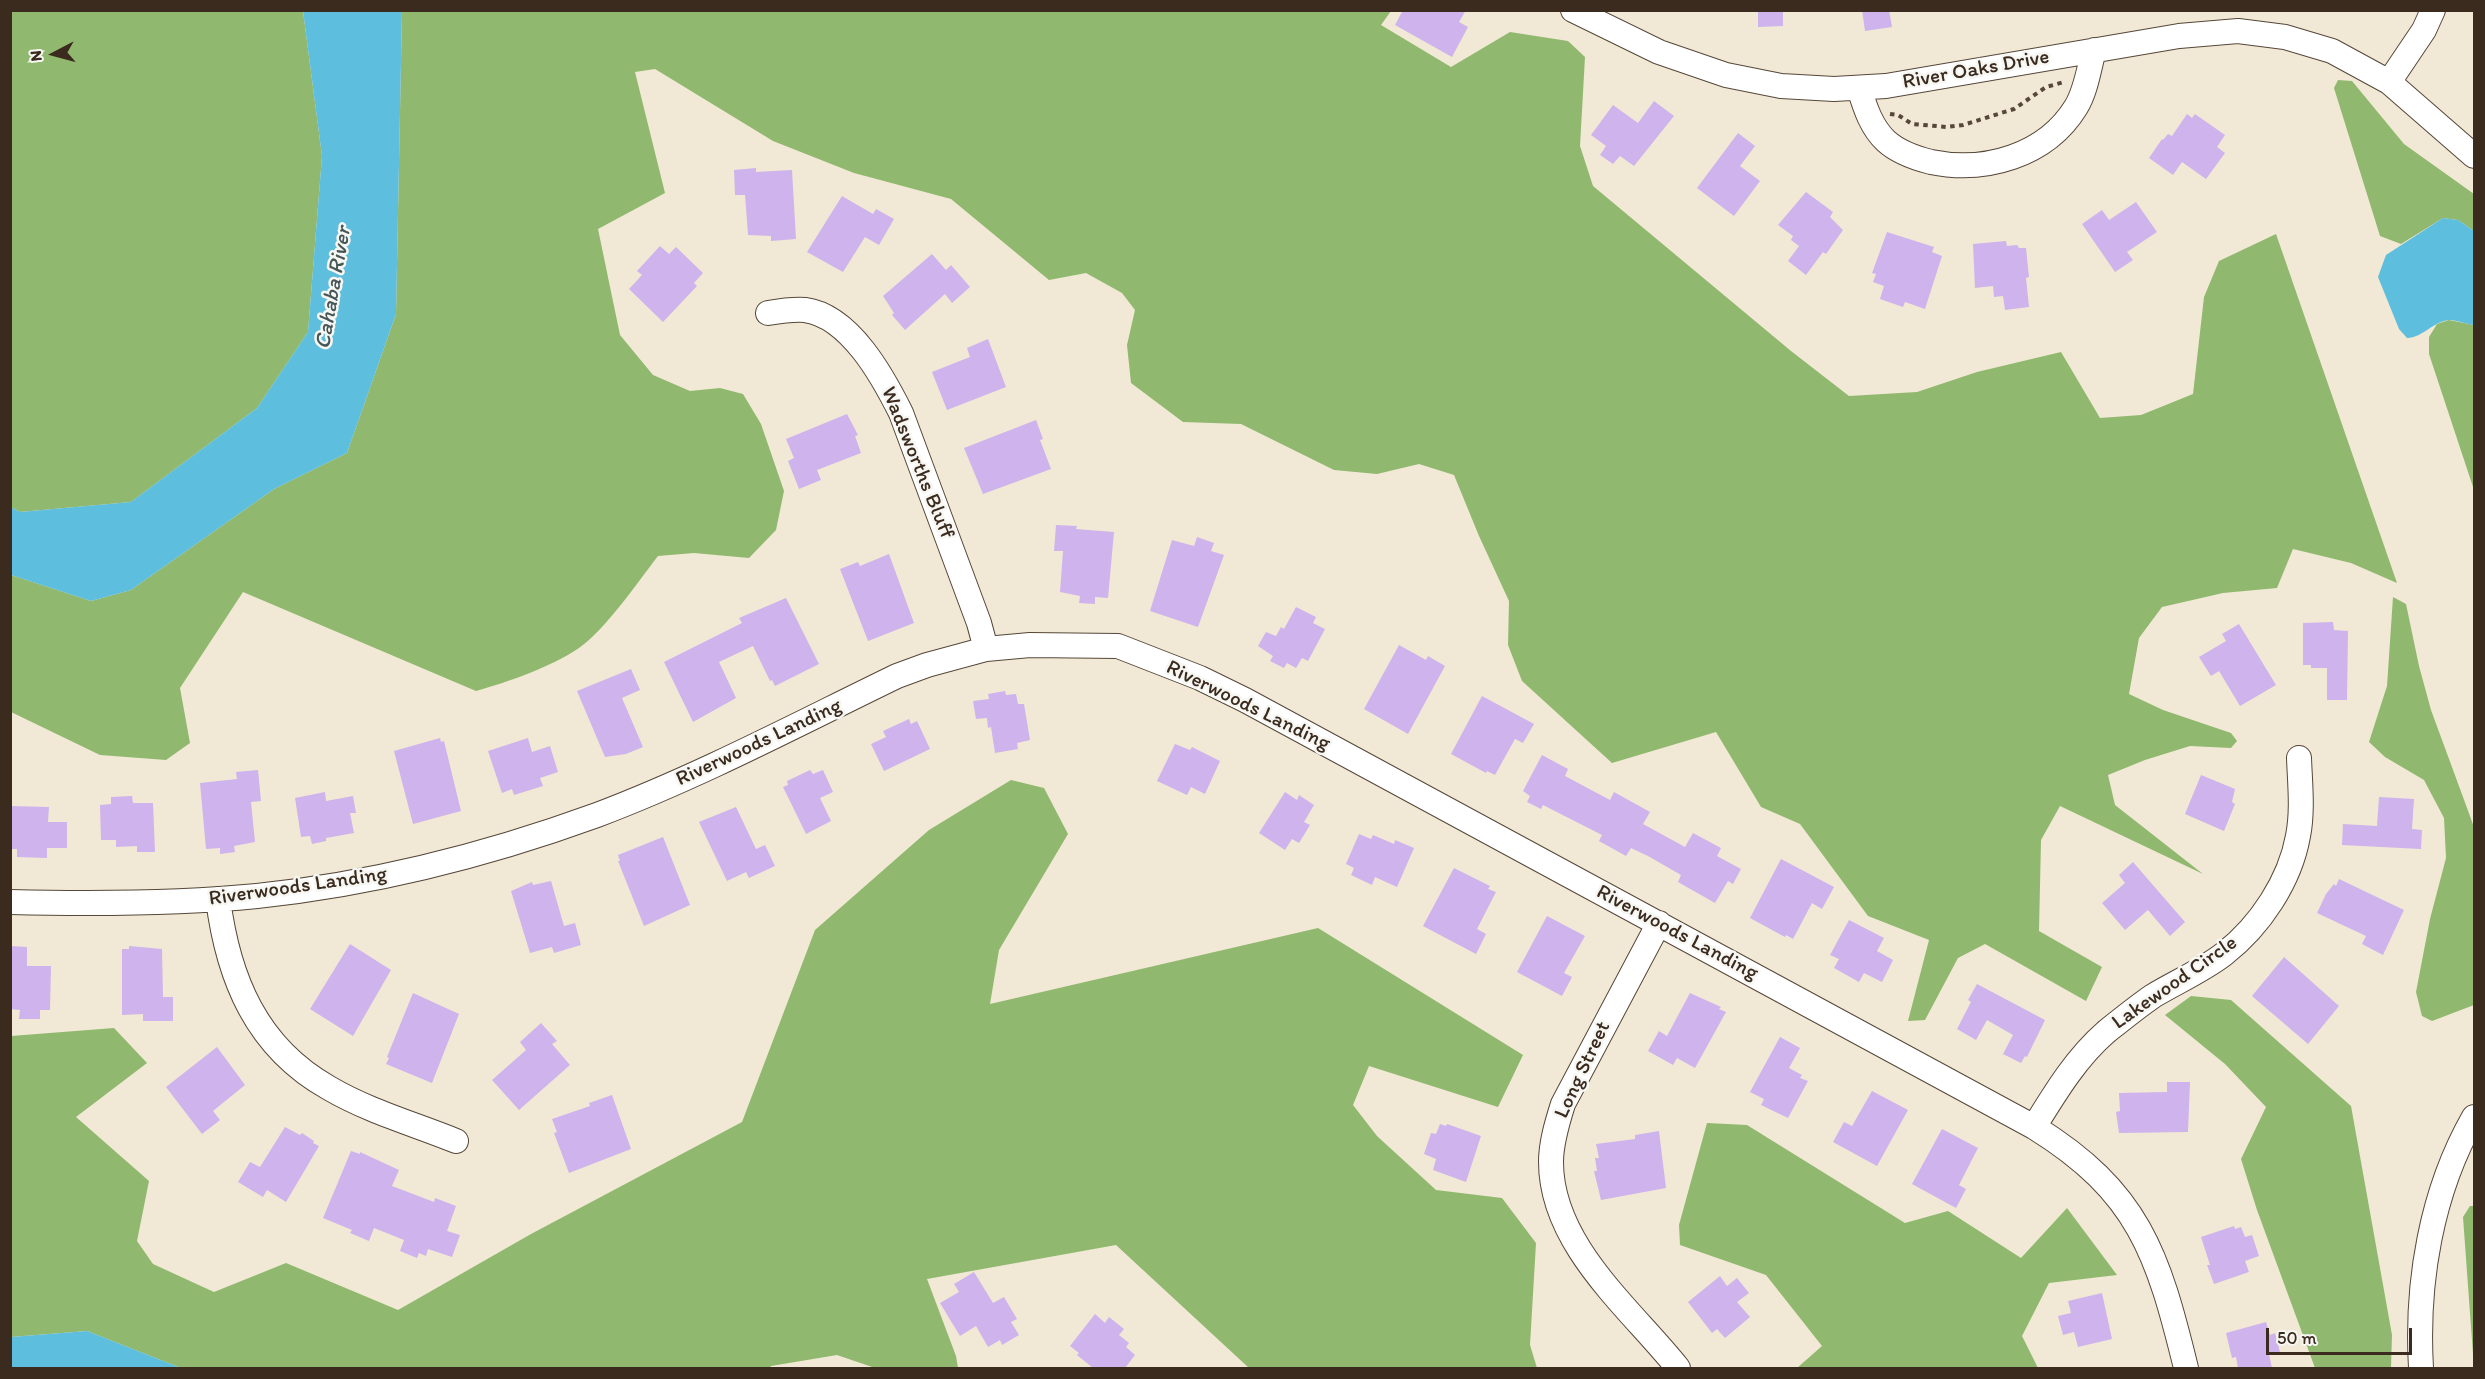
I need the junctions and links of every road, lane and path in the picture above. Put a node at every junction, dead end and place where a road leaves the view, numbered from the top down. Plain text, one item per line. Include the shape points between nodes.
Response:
1 (1573, 10) edge
2 (2433, 10) edge
3 (2094, 50) junction
4 (2086, 80) junction
5 (2389, 82) junction
6 (1859, 88) junction
7 (1868, 115) junction
8 (2475, 156) edge
9 (768, 313) dead end
10 (986, 650) junction
11 (2299, 758) dead end
12 (218, 899) junction
13 (10, 902) edge
14 (1659, 923) junction
15 (2475, 1117) edge
16 (2034, 1127) junction
17 (456, 1141) dead end
18 (1678, 1368) edge
19 (2186, 1368) edge
20 (2421, 1368) edge

1 - 6 street, River Oaks Drive via 1659,52 1726,75 1781,86
2 - 5 street
3 - 4 street
3 - 5 street, River Oaks Drive via 2238,31 2285,37 2332,51
3 - 6 street, River Oaks Drive
4 - 7 path via 2057,83 2031,95 2014,109 1963,125 1912,124 1898,115
4 - 7 street via 2077,106 2045,141 1984,165 1943,164 1899,150 1886,141
5 - 8 street, River Oaks Drive
6 - 7 street
9 - 10 street, Wadsworths Bluff via 788,309 822,315 846,333 873,362 901,413
10 - 12 street, Riverwoods Landing via 897,676 710,767 541,834 402,873 307,890
10 - 14 street, Riverwoods Landing via 1030,645 1118,646 1200,678
11 - 16 street, Lakewood Circle via 2298,837 2289,867 2269,905 2224,954 2153,997 2104,1034 2071,1071
12 - 13 street, Riverwoods Landing
12 - 17 street via 222,936 237,983 252,1012 288,1058 337,1092
14 - 16 street, Riverwoods Landing
14 - 18 street, Long Street via 1563,1104 1551,1161 1560,1215 1572,1240
15 - 20 street via 2453,1160 2429,1243 2421,1295
16 - 19 street, Riverwoods Landing via 2090,1167 2134,1220 2165,1288

